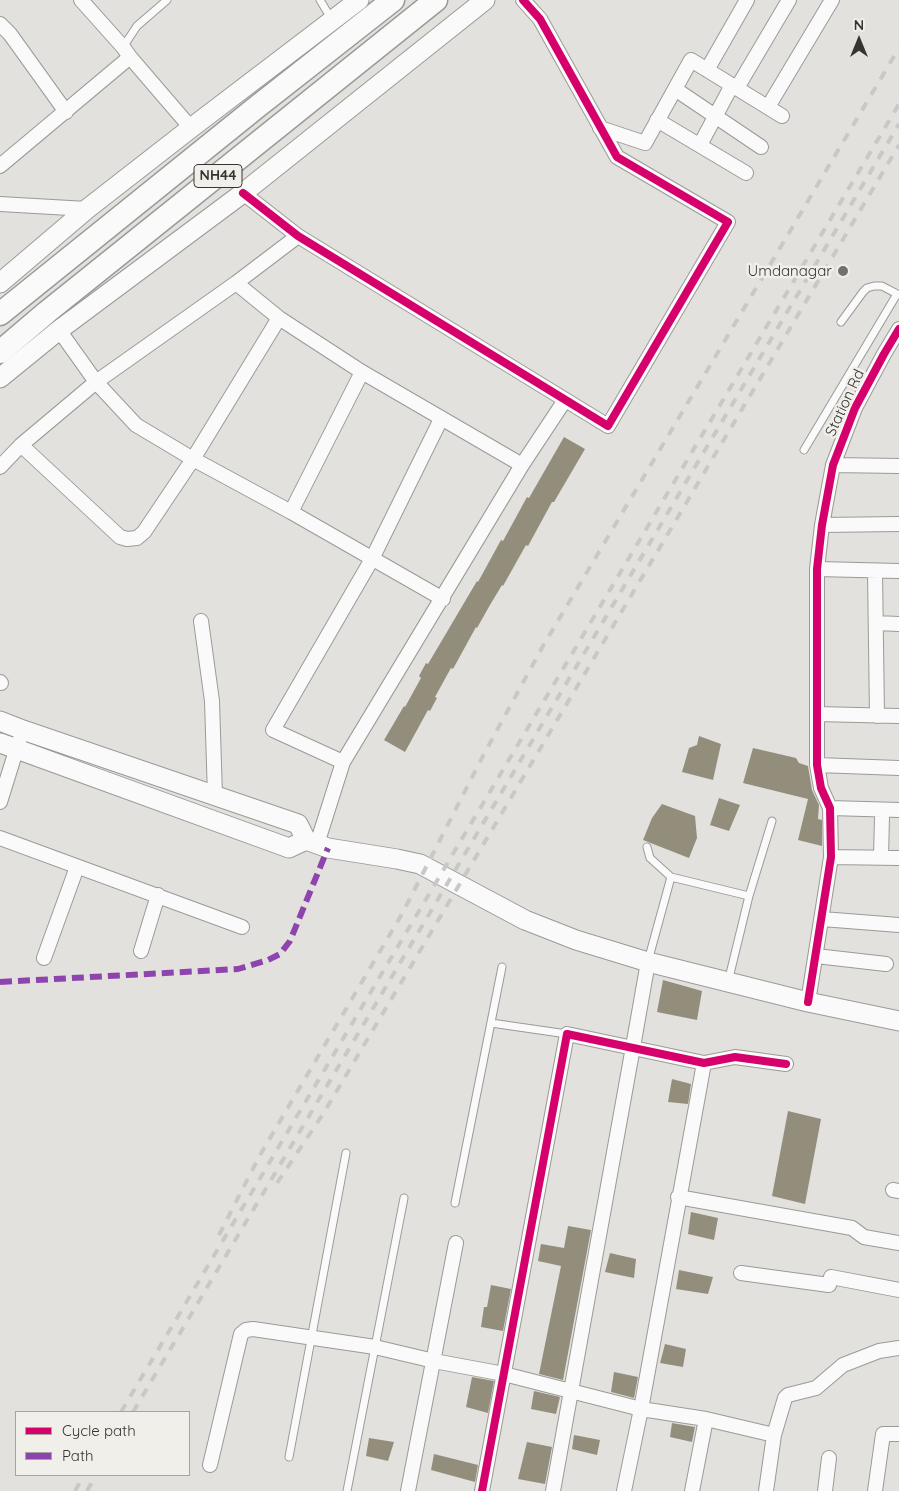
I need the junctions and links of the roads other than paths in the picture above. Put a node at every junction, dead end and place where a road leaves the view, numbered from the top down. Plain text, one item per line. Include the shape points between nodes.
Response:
1 (81, 0) edge
2 (167, 0) edge
3 (320, 0) edge
4 (359, 0) edge
5 (393, 0) edge
6 (436, 0) edge
7 (486, 0) edge
8 (523, 0) edge
9 (748, 0) edge
10 (789, 0) edge
11 (832, 0) edge
12 (332, 20) junction
13 (0, 24) edge
14 (126, 52) junction
15 (707, 70) junction
16 (735, 87) junction
17 (675, 90) junction
18 (768, 107) junction
19 (66, 112) junction
20 (716, 116) junction
21 (782, 116) dead end
22 (657, 120) junction
23 (191, 128) junction
24 (600, 128) junction
25 (700, 145) junction
26 (761, 147) dead end
27 (0, 166) edge
28 (746, 173) dead end
29 (242, 193) junction
30 (0, 204) edge
31 (88, 209) junction
32 (298, 236) junction
33 (0, 283) edge
34 (236, 283) junction
35 (898, 294) edge
36 (0, 314) edge
37 (279, 318) junction
38 (841, 322) dead end
39 (899, 329) edge
40 (59, 330) junction
41 (0, 352) edge
42 (362, 372) junction
43 (0, 378) edge
44 (96, 382) junction
45 (565, 400) junction
46 (441, 419) junction
47 (21, 445) junction
48 (804, 450) dead end
49 (193, 459) junction
50 (832, 464) junction
51 (522, 465) junction
52 (899, 466) edge
53 (0, 467) edge
54 (291, 512) junction
55 (822, 524) junction
56 (899, 524) edge
57 (372, 559) junction
58 (817, 569) junction
59 (875, 571) junction
60 (899, 572) edge
61 (443, 599) junction
62 (201, 621) dead end
63 (876, 623) junction
64 (899, 624) edge
65 (817, 714) junction
66 (877, 716) junction
67 (899, 716) edge
68 (0, 721) edge
69 (23, 730) junction
70 (8, 747) edge
71 (343, 762) junction
72 (817, 765) junction
73 (899, 768) edge
74 (214, 796) junction
75 (0, 802) edge
76 (830, 808) junction
77 (899, 810) edge
78 (882, 816) dead end
79 (772, 821) dead end
80 (0, 838) edge
81 (312, 842) junction
82 (647, 847) dead end
83 (831, 857) junction
84 (881, 858) junction
85 (899, 858) edge
86 (77, 867) junction
87 (671, 876) junction
88 (158, 895) junction
89 (749, 896) junction
90 (822, 919) junction
91 (899, 925) edge
92 (242, 927) dead end
93 (141, 951) dead end
94 (816, 956) junction
95 (44, 958) dead end
96 (648, 962) junction
97 (886, 964) dead end
98 (502, 967) dead end
99 (728, 982) junction
100 (808, 1002) junction
101 (899, 1021) edge
102 (491, 1022) junction
103 (567, 1034) junction
104 (633, 1047) junction
105 (704, 1063) junction
106 (786, 1064) dead end
107 (346, 1153) dead end
108 (678, 1197) junction
109 (404, 1198) dead end
110 (455, 1203) dead end
111 (899, 1242) edge
112 (456, 1243) dead end
113 (741, 1273) dead end
114 (899, 1290) edge
115 (310, 1338) junction
116 (375, 1347) junction
117 (899, 1348) edge
118 (434, 1361) junction
119 (504, 1374) junction
120 (572, 1391) junction
121 (641, 1409) junction
122 (706, 1420) junction
123 (899, 1434) edge
124 (774, 1435) junction
125 (289, 1457) dead end
126 (829, 1458) dead end
127 (210, 1465) dead end
128 (347, 1491) edge
129 (408, 1491) edge
130 (482, 1491) edge
131 (552, 1491) edge
132 (624, 1491) edge
133 (692, 1491) edge
134 (766, 1491) edge
135 (825, 1491) edge
136 (875, 1491) edge

1 - 14 street
2 - 14 lane via 137,26
3 - 12 lane
4 - 12 main road
5 - 36 highway, NH44
6 - 41 highway, NH44
7 - 29 main road
8 - 24 street via 540,19
9 - 15 street
10 - 16 street
11 - 18 street
12 - 23 main road
13 - 19 street
14 - 19 street
14 - 23 street
15 - 16 street
15 - 17 street via 691,60
16 - 18 street
16 - 20 street
17 - 20 street
17 - 22 street
18 - 21 street
19 - 27 street
20 - 25 street
20 - 26 street
22 - 24 street via 644,143
22 - 25 street
23 - 31 main road
24 - 45 street via 616,157 728,222 608,426
25 - 28 street
29 - 32 street
29 - 40 main road
30 - 31 street
31 - 33 main road
32 - 34 street
32 - 45 street
34 - 37 street
34 - 44 street
35 - 38 lane via 882,286 867,288
35 - 48 lane
37 - 42 street
37 - 49 street
39 - 50 street, Station Rd via 856,408
40 - 43 main road
40 - 44 street
42 - 46 street
42 - 54 street
44 - 47 street
44 - 49 street via 136,425
45 - 51 street
46 - 51 street
46 - 57 street
47 - 49 street via 120,537 127,539 137,538 144,532
47 - 53 street
49 - 54 street
50 - 52 street
50 - 55 street, Station Rd
51 - 61 street
54 - 57 street
55 - 56 street
55 - 58 street, Station Rd
57 - 61 street
57 - 71 street via 274,730
58 - 59 street
58 - 65 street, Station Rd
59 - 60 street
59 - 63 street
61 - 71 street
62 - 74 street via 212,701
63 - 64 street
63 - 66 street
65 - 66 street
65 - 72 street, Station Rd
66 - 67 street
68 - 69 main road
69 - 70 street
69 - 74 main road
70 - 75 street
70 - 81 main road via 289,848
71 - 81 street
72 - 73 street
72 - 76 street, Station Rd via 821,788
74 - 81 main road via 298,824
76 - 77 street
76 - 83 street
78 - 84 street
79 - 89 lane
80 - 86 street
81 - 96 main road via 328,848 420,864 526,920 576,940
82 - 87 lane via 650,858
83 - 84 street
83 - 90 street
84 - 85 street
86 - 88 street
86 - 95 street
87 - 89 lane
87 - 96 lane
88 - 92 street
88 - 93 street
89 - 99 lane
90 - 91 street
90 - 94 street
94 - 97 street
94 - 100 street
96 - 99 main road
96 - 104 street
98 - 102 lane
99 - 100 main road
100 - 101 main road
102 - 103 lane
102 - 110 lane
103 - 104 street
103 - 119 street
104 - 105 street
104 - 120 street
105 - 106 street via 735,1057
105 - 108 street
107 - 115 lane
108 - 111 street via 852,1228 864,1237
108 - 121 street
109 - 116 lane
112 - 118 street
113 - 114 street via 829,1286 831,1277
115 - 116 street
115 - 125 lane
115 - 127 street via 253,1329 242,1334
116 - 118 street
116 - 128 lane
117 - 124 street via 879,1350 843,1365 816,1388 788,1395
118 - 119 street
118 - 129 street
119 - 120 street
119 - 130 street
120 - 121 street
120 - 131 street
121 - 122 street
121 - 132 street
122 - 124 street
122 - 133 street
123 - 136 street via 883,1434
124 - 134 street
126 - 135 street

